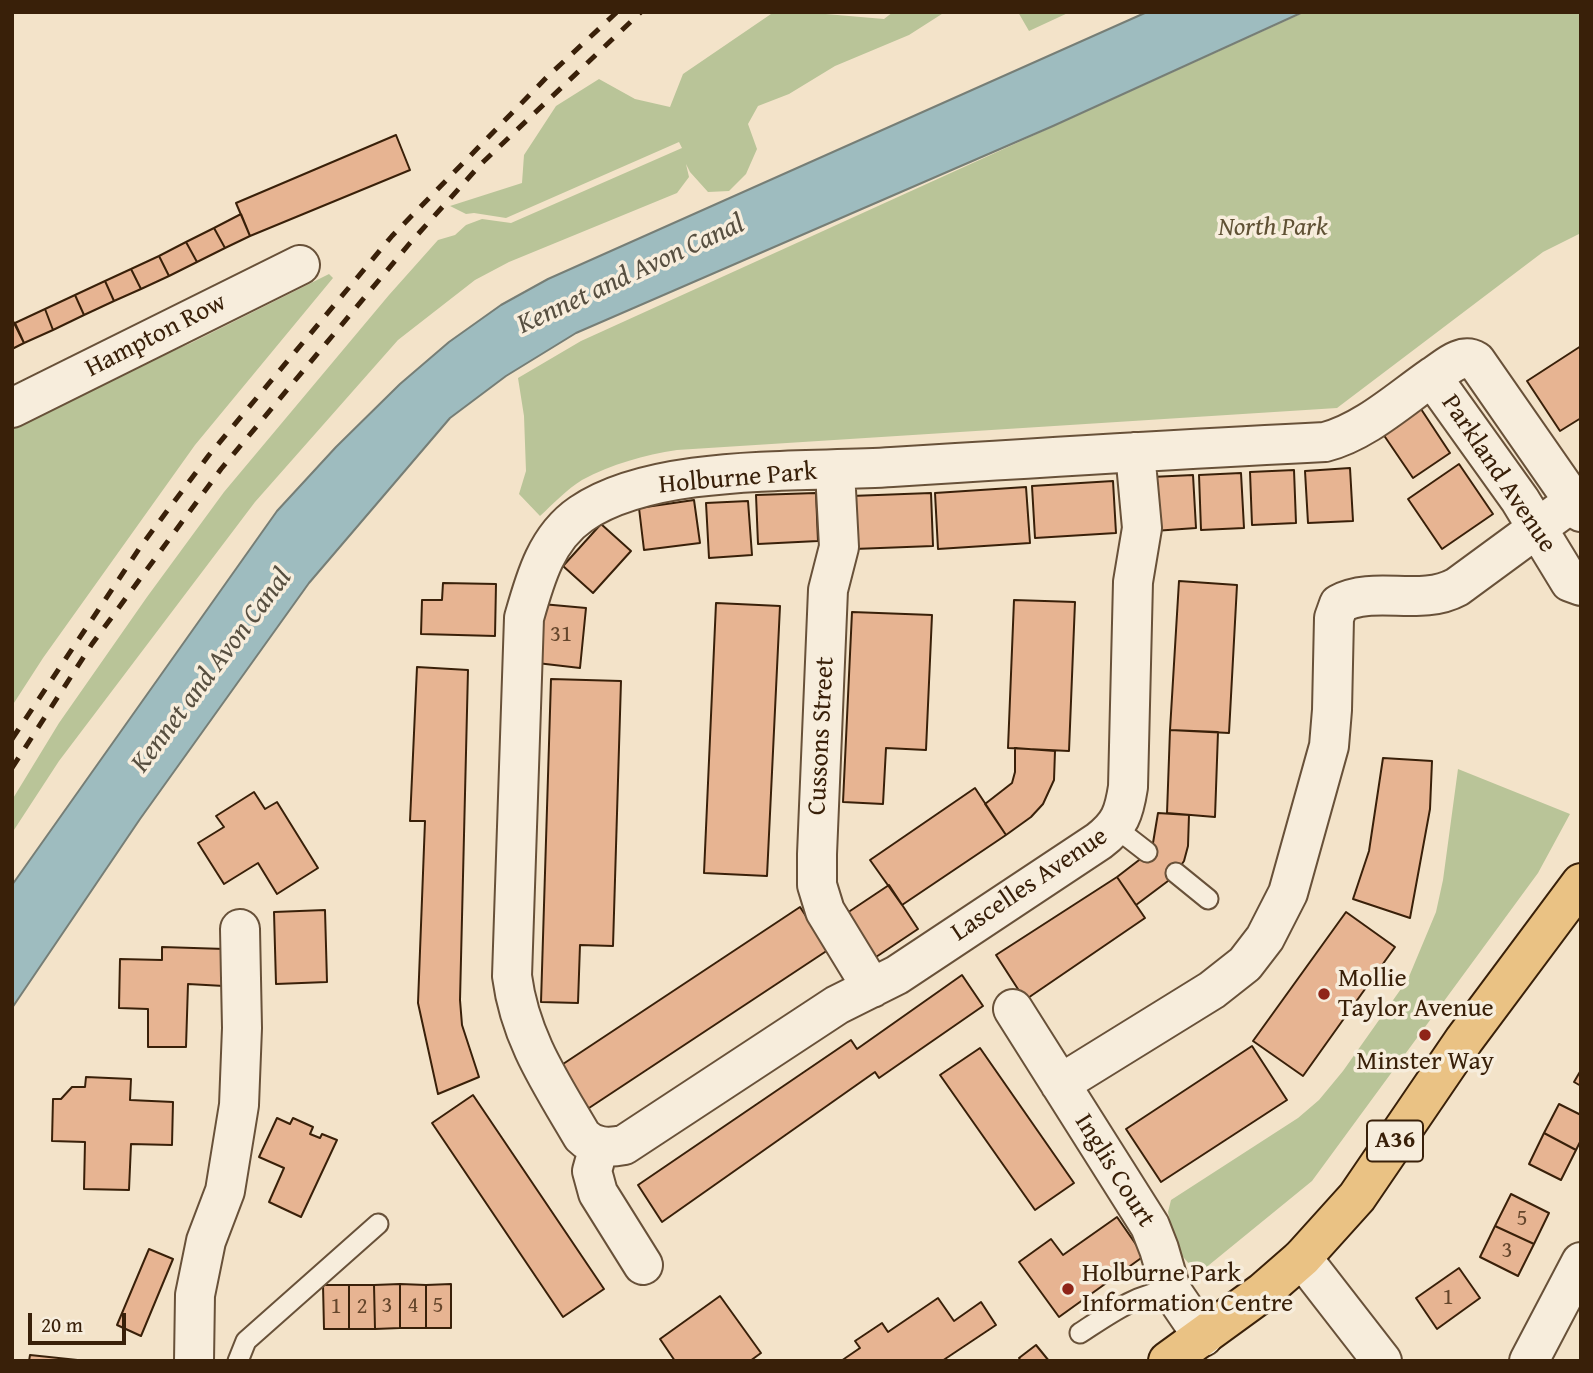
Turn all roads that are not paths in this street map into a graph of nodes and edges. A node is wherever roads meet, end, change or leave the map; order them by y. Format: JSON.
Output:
{"nodes":[{"id":1,"x":300,"y":265,"type":"dead end"},
{"id":2,"x":1433,"y":377,"type":"junction"},
{"id":3,"x":12,"y":408,"type":"edge"},
{"id":4,"x":1135,"y":452,"type":"junction"},
{"id":5,"x":835,"y":471,"type":"junction"},
{"id":6,"x":1578,"y":503,"type":"edge"},
{"id":7,"x":1537,"y":529,"type":"junction"},
{"id":8,"x":1581,"y":586,"type":"edge"},
{"id":9,"x":1116,"y":828,"type":"junction"},
{"id":10,"x":1147,"y":852,"type":"dead end"},
{"id":11,"x":1176,"y":873,"type":"dead end"},
{"id":12,"x":1581,"y":883,"type":"edge"},
{"id":13,"x":1208,"y":899,"type":"dead end"},
{"id":14,"x":240,"y":929,"type":"dead end"},
{"id":15,"x":872,"y":988,"type":"junction"},
{"id":16,"x":1013,"y":1010,"type":"dead end"},
{"id":17,"x":1060,"y":1084,"type":"junction"},
{"id":18,"x":612,"y":1145,"type":"junction"},
{"id":19,"x":378,"y":1224,"type":"dead end"},
{"id":20,"x":1302,"y":1258,"type":"junction"},
{"id":21,"x":1581,"y":1262,"type":"edge"},
{"id":22,"x":643,"y":1265,"type":"dead end"},
{"id":23,"x":1171,"y":1290,"type":"junction"},
{"id":24,"x":1080,"y":1333,"type":"dead end"},
{"id":25,"x":1203,"y":1337,"type":"junction"},
{"id":26,"x":194,"y":1361,"type":"edge"},
{"id":27,"x":239,"y":1361,"type":"edge"},
{"id":28,"x":1168,"y":1361,"type":"edge"},
{"id":29,"x":1382,"y":1361,"type":"edge"},
{"id":30,"x":1529,"y":1361,"type":"edge"}],
"edges":[{"from":1,"to":3,"type":"street","name":"Hampton Row"},
{"from":2,"to":4,"type":"street","name":"Holburne Park"},
{"from":2,"to":6,"type":"street","name":"Parkland Avenue"},
{"from":2,"to":7,"type":"street","name":"Parkland Avenue"},
{"from":4,"to":5,"type":"street","name":"Holburne Park"},
{"from":4,"to":9,"type":"street","name":"Lascelles Avenue"},
{"from":5,"to":15,"type":"street","name":"Cussons Street"},
{"from":5,"to":18,"type":"street","name":"Holburne Park"},
{"from":6,"to":7,"type":"street"},
{"from":7,"to":8,"type":"street","name":"Parkland Avenue"},
{"from":7,"to":17,"type":"street"},
{"from":9,"to":10,"type":"lane"},
{"from":9,"to":15,"type":"street","name":"Lascelles Avenue"},
{"from":11,"to":13,"type":"lane"},
{"from":12,"to":20,"type":"highway","number":"A36"},
{"from":14,"to":26,"type":"street"},
{"from":15,"to":18,"type":"street","name":"Lascelles Avenue"},
{"from":16,"to":17,"type":"street","name":"Inglis Court"},
{"from":17,"to":23,"type":"street","name":"Inglis Court"},
{"from":18,"to":22,"type":"street"},
{"from":19,"to":27,"type":"lane"},
{"from":20,"to":25,"type":"highway","number":"A36"},
{"from":20,"to":29,"type":"street"},
{"from":21,"to":30,"type":"street"},
{"from":23,"to":24,"type":"lane"},
{"from":23,"to":25,"type":"street","name":"Inglis Court"},
{"from":25,"to":28,"type":"highway","number":"A36"}]}
